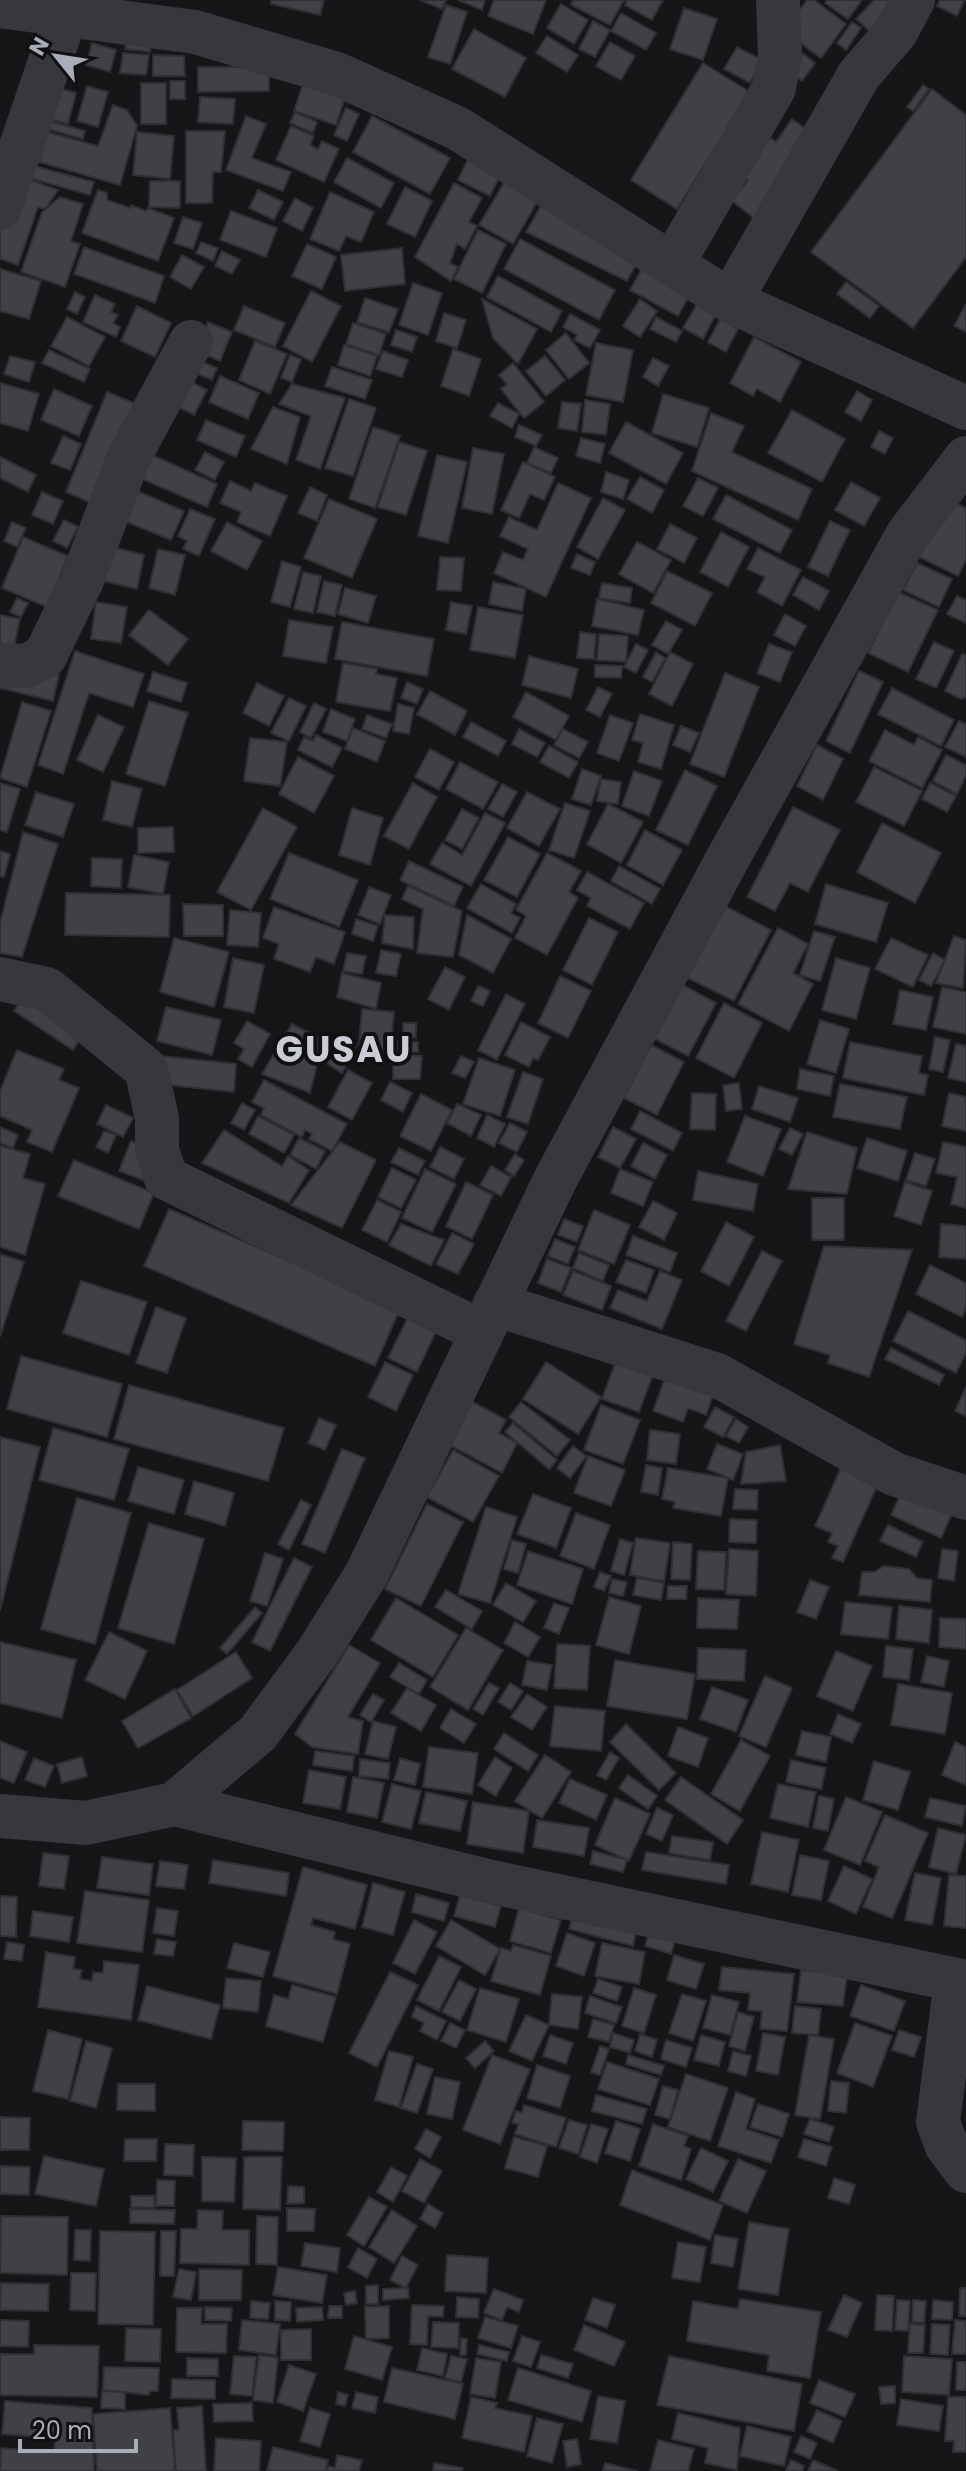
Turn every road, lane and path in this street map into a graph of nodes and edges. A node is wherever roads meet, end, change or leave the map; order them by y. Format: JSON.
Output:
{"nodes":[{"id":1,"x":778,"y":0,"type":"edge"},
{"id":2,"x":913,"y":0,"type":"edge"},
{"id":3,"x":0,"y":6,"type":"edge"},
{"id":4,"x":69,"y":8,"type":"edge"},
{"id":5,"x":0,"y":208,"type":"edge"},
{"id":6,"x":673,"y":263,"type":"junction"},
{"id":7,"x":730,"y":301,"type":"junction"},
{"id":8,"x":191,"y":342,"type":"dead end"},
{"id":9,"x":966,"y":408,"type":"edge"},
{"id":10,"x":966,"y":458,"type":"edge"},
{"id":11,"x":0,"y":665,"type":"edge"},
{"id":12,"x":0,"y":979,"type":"edge"},
{"id":13,"x":489,"y":1318,"type":"junction"},
{"id":14,"x":966,"y":1498,"type":"edge"},
{"id":15,"x":174,"y":1804,"type":"junction"},
{"id":16,"x":0,"y":1816,"type":"edge"},
{"id":17,"x":961,"y":1981,"type":"edge"},
{"id":18,"x":966,"y":2171,"type":"edge"}],
"edges":[{"from":1,"to":6,"type":"street"},
{"from":2,"to":7,"type":"street"},
{"from":3,"to":4,"type":"street"},
{"from":4,"to":5,"type":"street"},
{"from":4,"to":6,"type":"street"},
{"from":6,"to":7,"type":"street"},
{"from":7,"to":9,"type":"street"},
{"from":8,"to":11,"type":"street"},
{"from":10,"to":13,"type":"street"},
{"from":12,"to":13,"type":"street"},
{"from":13,"to":14,"type":"street"},
{"from":13,"to":15,"type":"street"},
{"from":15,"to":16,"type":"street"},
{"from":15,"to":17,"type":"street"},
{"from":17,"to":18,"type":"street"}]}
